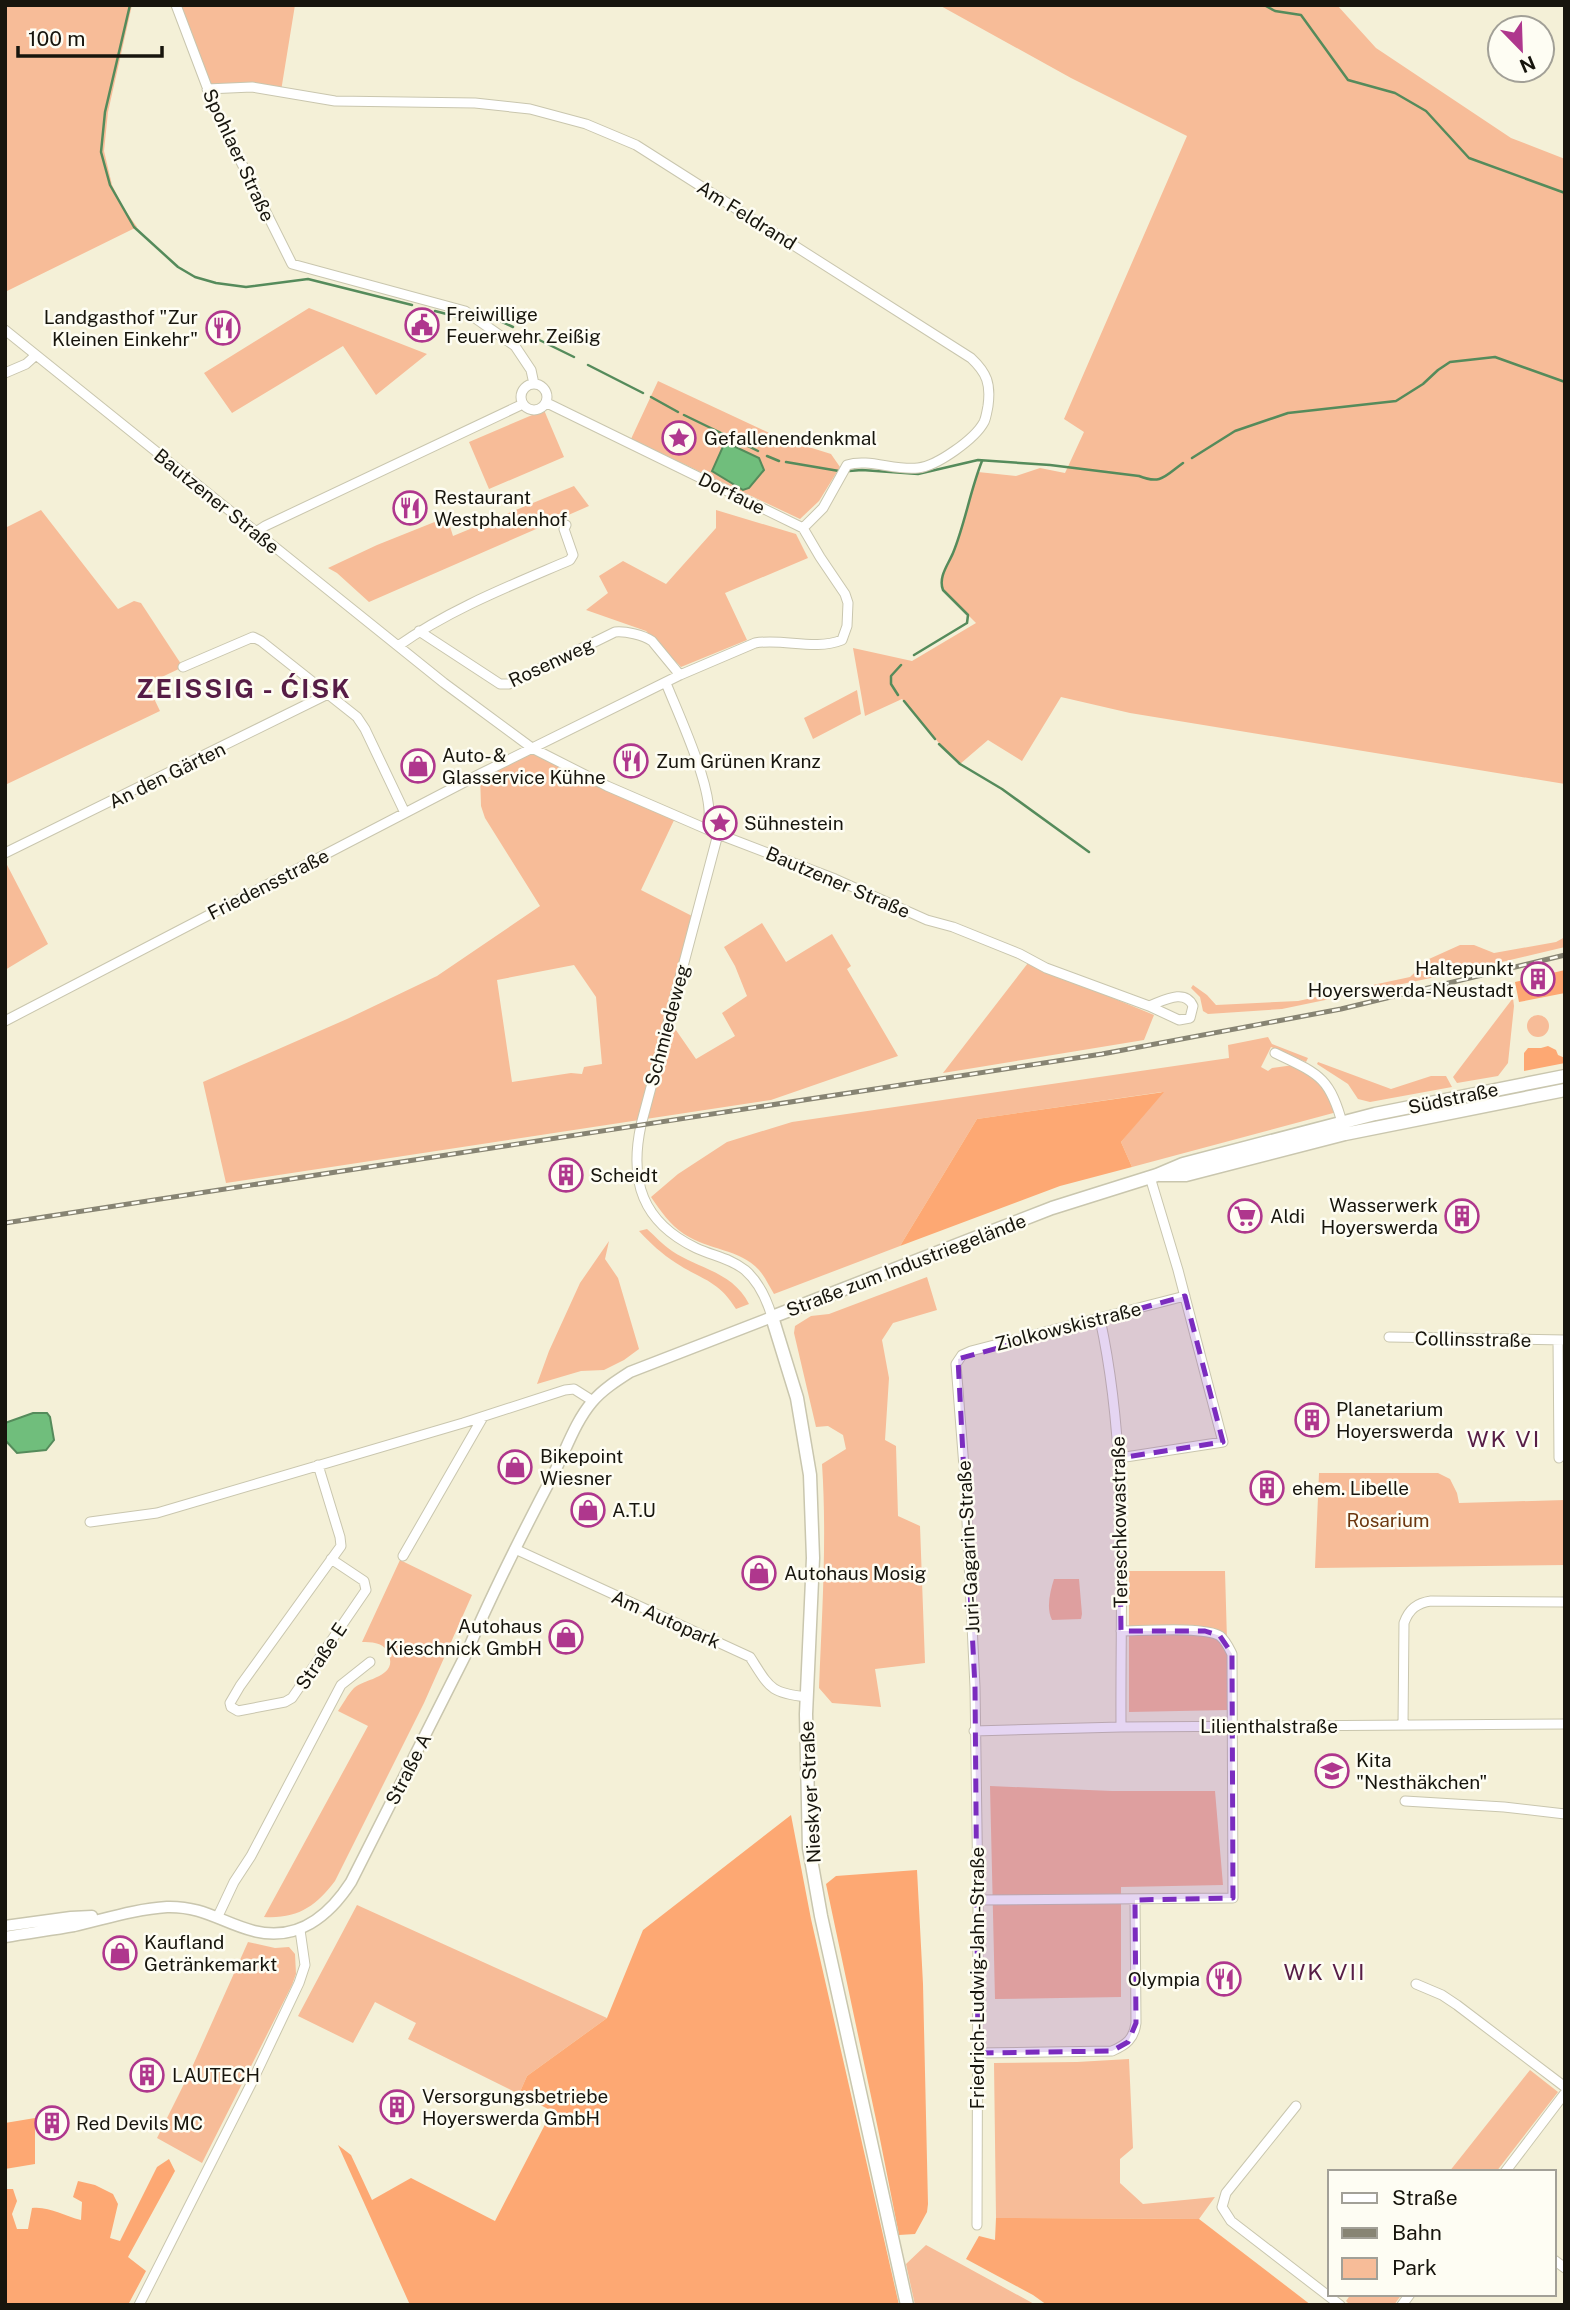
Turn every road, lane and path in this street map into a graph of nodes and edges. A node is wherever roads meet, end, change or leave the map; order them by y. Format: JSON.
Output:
{"nodes":[{"id":1,"x":176,"y":5,"type":"edge"},
{"id":2,"x":207,"y":89,"type":"junction"},
{"id":3,"x":292,"y":264,"type":"joint"},
{"id":4,"x":5,"y":330,"type":"edge"},
{"id":5,"x":36,"y":355,"type":"junction"},
{"id":6,"x":5,"y":373,"type":"edge"},
{"id":7,"x":534,"y":384,"type":"junction"},
{"id":8,"x":547,"y":403,"type":"junction"},
{"id":9,"x":523,"y":404,"type":"junction"},
{"id":10,"x":566,"y":525,"type":"dead end"},
{"id":11,"x":803,"y":528,"type":"junction"},
{"id":12,"x":256,"y":532,"type":"junction"},
{"id":13,"x":419,"y":631,"type":"junction"},
{"id":14,"x":398,"y":646,"type":"junction"},
{"id":15,"x":183,"y":667,"type":"dead end"},
{"id":16,"x":680,"y":675,"type":"junction"},
{"id":17,"x":666,"y":683,"type":"junction"},
{"id":18,"x":328,"y":694,"type":"junction"},
{"id":19,"x":532,"y":748,"type":"junction"},
{"id":20,"x":405,"y":813,"type":"junction"},
{"id":21,"x":707,"y":828,"type":"junction"},
{"id":22,"x":718,"y":834,"type":"junction"},
{"id":23,"x":5,"y":853,"type":"edge"},
{"id":24,"x":1149,"y":1006,"type":"dead end"},
{"id":25,"x":5,"y":1021,"type":"edge"},
{"id":26,"x":1275,"y":1053,"type":"dead end"},
{"id":27,"x":1565,"y":1076,"type":"edge"},
{"id":28,"x":1565,"y":1090,"type":"edge"},
{"id":29,"x":1344,"y":1128,"type":"junction"},
{"id":30,"x":1153,"y":1176,"type":"junction"},
{"id":31,"x":653,"y":1214,"type":"joint"},
{"id":32,"x":1185,"y":1296,"type":"junction"},
{"id":33,"x":772,"y":1317,"type":"junction"},
{"id":34,"x":1100,"y":1319,"type":"junction"},
{"id":35,"x":1389,"y":1337,"type":"dead end"},
{"id":36,"x":1561,"y":1340,"type":"edge"},
{"id":37,"x":956,"y":1364,"type":"joint"},
{"id":38,"x":593,"y":1401,"type":"junction"},
{"id":39,"x":483,"y":1417,"type":"junction"},
{"id":40,"x":1119,"y":1458,"type":"junction"},
{"id":41,"x":1559,"y":1458,"type":"dead end"},
{"id":42,"x":318,"y":1465,"type":"junction"},
{"id":43,"x":90,"y":1522,"type":"dead end"},
{"id":44,"x":515,"y":1549,"type":"junction"},
{"id":45,"x":403,"y":1556,"type":"dead end"},
{"id":46,"x":331,"y":1559,"type":"junction"},
{"id":47,"x":1565,"y":1602,"type":"edge"},
{"id":48,"x":1121,"y":1631,"type":"junction"},
{"id":49,"x":370,"y":1662,"type":"dead end"},
{"id":50,"x":807,"y":1696,"type":"junction"},
{"id":51,"x":1565,"y":1724,"type":"edge"},
{"id":52,"x":1403,"y":1725,"type":"junction"},
{"id":53,"x":1233,"y":1726,"type":"junction"},
{"id":54,"x":1121,"y":1727,"type":"junction"},
{"id":55,"x":974,"y":1731,"type":"junction"},
{"id":56,"x":1405,"y":1801,"type":"dead end"},
{"id":57,"x":1565,"y":1814,"type":"edge"},
{"id":58,"x":978,"y":1900,"type":"junction"},
{"id":59,"x":1135,"y":1900,"type":"junction"},
{"id":60,"x":112,"y":1915,"type":"junction"},
{"id":61,"x":218,"y":1916,"type":"junction"},
{"id":62,"x":5,"y":1926,"type":"edge"},
{"id":63,"x":300,"y":1930,"type":"junction"},
{"id":64,"x":5,"y":1937,"type":"edge"},
{"id":65,"x":1416,"y":1984,"type":"dead end"},
{"id":66,"x":978,"y":2053,"type":"junction"},
{"id":67,"x":1565,"y":2087,"type":"edge"},
{"id":68,"x":1565,"y":2093,"type":"edge"},
{"id":69,"x":1296,"y":2106,"type":"dead end"},
{"id":70,"x":1507,"y":2170,"type":"edge"},
{"id":71,"x":977,"y":2225,"type":"dead end"},
{"id":72,"x":1328,"y":2296,"type":"edge"},
{"id":73,"x":139,"y":2305,"type":"edge"},
{"id":74,"x":907,"y":2305,"type":"edge"}],
"edges":[{"from":1,"to":2,"type":"street","name":"Spohlaer Straße"},
{"from":2,"to":3,"type":"street","name":"Spohlaer Straße"},
{"from":2,"to":11,"type":"street","name":"Am Feldrand"},
{"from":3,"to":7,"type":"street","name":"Dorfaue"},
{"from":4,"to":5,"type":"street","name":"Bautzener Straße"},
{"from":5,"to":6,"type":"street"},
{"from":5,"to":12,"type":"street","name":"Bautzener Straße"},
{"from":7,"to":8,"type":"street","name":"Dorfaue"},
{"from":7,"to":9,"type":"street"},
{"from":8,"to":9,"type":"street","name":"Dorfaue"},
{"from":8,"to":11,"type":"street","name":"Dorfaue"},
{"from":9,"to":12,"type":"street","name":"Dorfaue"},
{"from":10,"to":13,"type":"street"},
{"from":11,"to":16,"type":"street"},
{"from":12,"to":14,"type":"street","name":"Bautzener Straße"},
{"from":13,"to":14,"type":"street"},
{"from":13,"to":16,"type":"street","name":"Rosenweg"},
{"from":14,"to":19,"type":"street","name":"Bautzener Straße"},
{"from":15,"to":18,"type":"street"},
{"from":16,"to":17,"type":"street"},
{"from":17,"to":19,"type":"street"},
{"from":17,"to":21,"type":"street"},
{"from":18,"to":20,"type":"street"},
{"from":18,"to":23,"type":"street","name":"An den Gärten"},
{"from":19,"to":20,"type":"street","name":"Friedensstraße"},
{"from":19,"to":21,"type":"street","name":"Bautzener Straße"},
{"from":20,"to":25,"type":"street","name":"Friedensstraße"},
{"from":21,"to":22,"type":"street","name":"Bautzener Straße"},
{"from":22,"to":24,"type":"street","name":"Bautzener Straße"},
{"from":22,"to":31,"type":"street","name":"Schmiedeweg"},
{"from":26,"to":29,"type":"street"},
{"from":27,"to":29,"type":"main road","name":"Südstraße"},
{"from":28,"to":29,"type":"main road","name":"Südstraße"},
{"from":29,"to":30,"type":"main road","name":"Straße zum Industriegelände"},
{"from":30,"to":32,"type":"street"},
{"from":30,"to":33,"type":"main road","name":"Straße zum Industriegelände"},
{"from":31,"to":33,"type":"street","name":"Straße zum Industriegelände"},
{"from":32,"to":34,"type":"street","name":"Ziolkowskistraße"},
{"from":32,"to":40,"type":"street"},
{"from":33,"to":38,"type":"street","name":"Straße A"},
{"from":33,"to":50,"type":"main road","name":"Nieskyer Straße"},
{"from":34,"to":37,"type":"street","name":"Ziolkowskistraße"},
{"from":34,"to":40,"type":"street","name":"Tereschkowastraße"},
{"from":35,"to":36,"type":"street","name":"Collinsstraße"},
{"from":36,"to":41,"type":"street","name":"Collinsstraße"},
{"from":37,"to":55,"type":"street","name":"Juri-Gagarin-Straße"},
{"from":38,"to":39,"type":"street"},
{"from":38,"to":44,"type":"street","name":"Straße A"},
{"from":39,"to":42,"type":"street"},
{"from":39,"to":45,"type":"street"},
{"from":40,"to":48,"type":"street","name":"Tereschkowastraße"},
{"from":42,"to":43,"type":"street"},
{"from":42,"to":46,"type":"street","name":"Straße E"},
{"from":44,"to":50,"type":"street","name":"Am Autopark"},
{"from":44,"to":63,"type":"street","name":"Straße A"},
{"from":46,"to":46,"type":"street","name":"Straße E"},
{"from":47,"to":52,"type":"street"},
{"from":48,"to":53,"type":"street"},
{"from":48,"to":54,"type":"street","name":"Tereschkowastraße"},
{"from":49,"to":61,"type":"street","name":"Straße E"},
{"from":50,"to":74,"type":"main road","name":"Nieskyer Straße"},
{"from":51,"to":52,"type":"street","name":"Lilienthalstraße"},
{"from":52,"to":53,"type":"street","name":"Lilienthalstraße"},
{"from":53,"to":54,"type":"street","name":"Lilienthalstraße"},
{"from":53,"to":59,"type":"street"},
{"from":54,"to":55,"type":"street","name":"Lilienthalstraße"},
{"from":55,"to":58,"type":"street","name":"Friedrich-Ludwig-Jahn-Straße"},
{"from":56,"to":57,"type":"street"},
{"from":58,"to":59,"type":"street"},
{"from":58,"to":66,"type":"street","name":"Friedrich-Ludwig-Jahn-Straße"},
{"from":59,"to":66,"type":"street"},
{"from":60,"to":61,"type":"street"},
{"from":60,"to":62,"type":"street"},
{"from":60,"to":64,"type":"street"},
{"from":61,"to":63,"type":"street"},
{"from":63,"to":73,"type":"street"},
{"from":65,"to":67,"type":"street"},
{"from":66,"to":71,"type":"street","name":"Friedrich-Ludwig-Jahn-Straße"},
{"from":68,"to":70,"type":"street"},
{"from":69,"to":72,"type":"street"}]}
